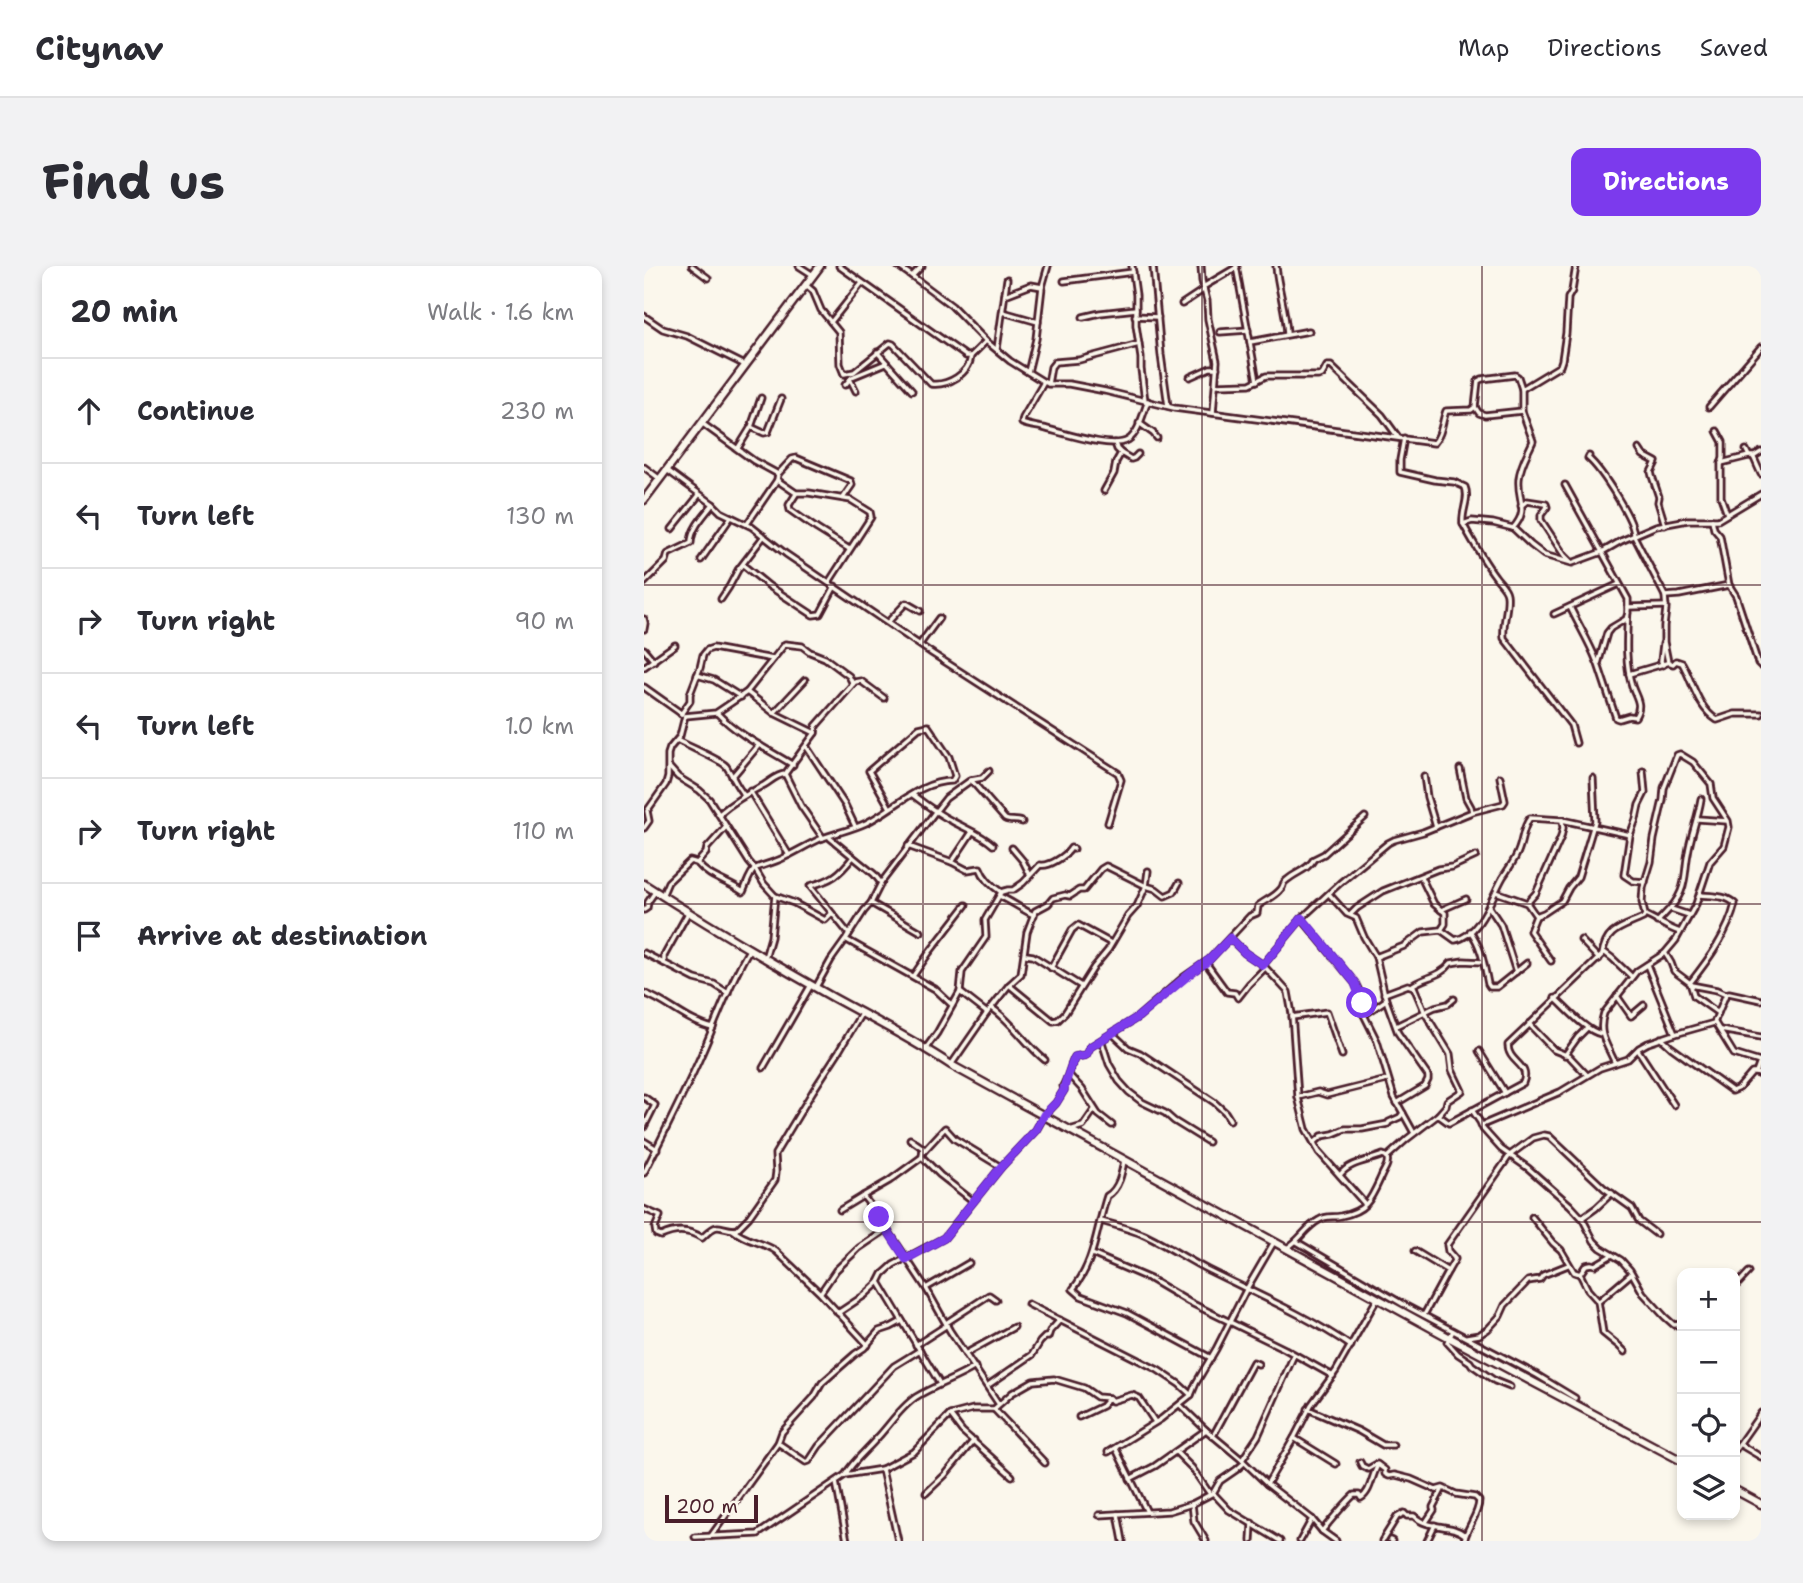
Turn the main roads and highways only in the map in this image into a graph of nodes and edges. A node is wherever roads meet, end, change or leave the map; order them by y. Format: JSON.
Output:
{"nodes":[{"id":1,"x":820,"y":266,"type":"edge"},
{"id":2,"x":644,"y":500,"type":"edge"},
{"id":3,"x":644,"y":884,"type":"edge"},
{"id":4,"x":1677,"y":1458,"type":"edge"},
{"id":5,"x":1740,"y":1493,"type":"edge"},
{"id":6,"x":1761,"y":1504,"type":"edge"}],
"edges":[{"from":1,"to":2,"type":"main road"},
{"from":3,"to":4,"type":"main road"},
{"from":5,"to":6,"type":"main road"}]}
